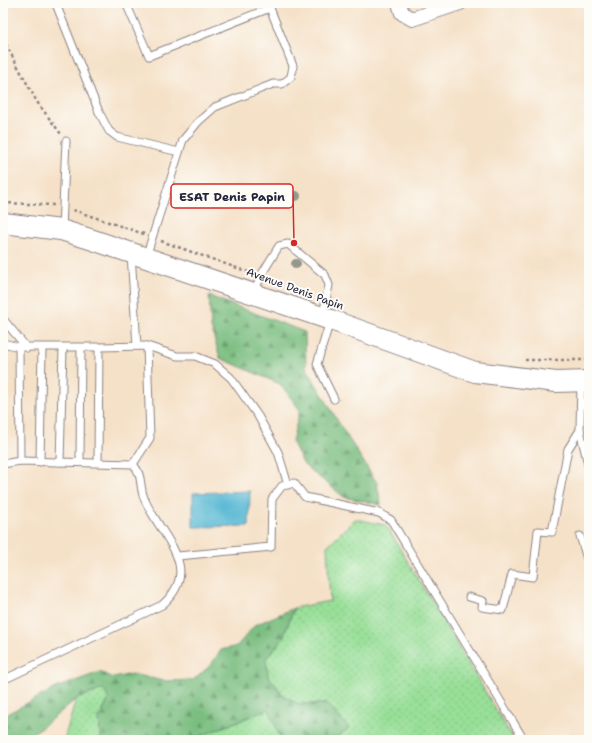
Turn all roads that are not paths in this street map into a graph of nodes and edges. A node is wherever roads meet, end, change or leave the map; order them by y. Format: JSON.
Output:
{"nodes":[{"id":1,"x":58,"y":3,"type":"edge"},
{"id":2,"x":126,"y":3,"type":"edge"},
{"id":3,"x":398,"y":3,"type":"edge"},
{"id":4,"x":460,"y":3,"type":"edge"},
{"id":5,"x":269,"y":6,"type":"edge"},
{"id":6,"x":66,"y":141,"type":"road end"},
{"id":7,"x":179,"y":152,"type":"junction"},
{"id":8,"x":3,"y":223,"type":"edge"},
{"id":9,"x":61,"y":230,"type":"junction"},
{"id":10,"x":139,"y":254,"type":"junction"},
{"id":11,"x":257,"y":285,"type":"junction"},
{"id":12,"x":3,"y":319,"type":"edge"},
{"id":13,"x":326,"y":319,"type":"junction"},
{"id":14,"x":3,"y":343,"type":"edge"},
{"id":15,"x":137,"y":346,"type":"junction"},
{"id":16,"x":147,"y":346,"type":"junction"},
{"id":17,"x":99,"y":347,"type":"junction"},
{"id":18,"x":19,"y":348,"type":"junction"},
{"id":19,"x":27,"y":348,"type":"junction"},
{"id":20,"x":42,"y":348,"type":"junction"},
{"id":21,"x":64,"y":348,"type":"junction"},
{"id":22,"x":82,"y":348,"type":"junction"},
{"id":23,"x":585,"y":381,"type":"edge"},
{"id":24,"x":334,"y":399,"type":"dead end"},
{"id":25,"x":580,"y":430,"type":"junction"},
{"id":26,"x":20,"y":461,"type":"junction"},
{"id":27,"x":40,"y":462,"type":"junction"},
{"id":28,"x":60,"y":462,"type":"junction"},
{"id":29,"x":80,"y":462,"type":"junction"},
{"id":30,"x":98,"y":462,"type":"junction"},
{"id":31,"x":3,"y":464,"type":"edge"},
{"id":32,"x":133,"y":464,"type":"junction"},
{"id":33,"x":589,"y":469,"type":"edge"},
{"id":34,"x":288,"y":485,"type":"junction"},
{"id":35,"x":580,"y":536,"type":"dead end"},
{"id":36,"x":178,"y":556,"type":"junction"},
{"id":37,"x":589,"y":565,"type":"edge"},
{"id":38,"x":469,"y":597,"type":"dead end"},
{"id":39,"x":3,"y":680,"type":"edge"},
{"id":40,"x":524,"y":740,"type":"edge"}],
"edges":[{"from":1,"to":7,"type":"lane"},
{"from":2,"to":5,"type":"lane"},
{"from":3,"to":4,"type":"street"},
{"from":5,"to":7,"type":"lane"},
{"from":6,"to":9,"type":"lane"},
{"from":7,"to":10,"type":"lane"},
{"from":8,"to":9,"type":"main road","name":"Avenue Denis Papin"},
{"from":9,"to":10,"type":"main road","name":"Avenue Denis Papin"},
{"from":10,"to":11,"type":"main road","name":"Avenue Denis Papin"},
{"from":10,"to":15,"type":"lane"},
{"from":11,"to":13,"type":"main road","name":"Avenue Denis Papin"},
{"from":11,"to":13,"type":"lane"},
{"from":12,"to":19,"type":"lane"},
{"from":13,"to":23,"type":"main road","name":"Avenue Denis Papin"},
{"from":13,"to":24,"type":"lane"},
{"from":14,"to":18,"type":"lane"},
{"from":15,"to":16,"type":"lane"},
{"from":15,"to":17,"type":"lane"},
{"from":16,"to":32,"type":"lane"},
{"from":16,"to":34,"type":"lane"},
{"from":17,"to":22,"type":"lane"},
{"from":17,"to":30,"type":"lane"},
{"from":18,"to":19,"type":"lane"},
{"from":18,"to":26,"type":"lane"},
{"from":19,"to":20,"type":"lane"},
{"from":20,"to":21,"type":"lane"},
{"from":20,"to":27,"type":"lane"},
{"from":21,"to":22,"type":"lane"},
{"from":21,"to":28,"type":"lane"},
{"from":22,"to":29,"type":"lane"},
{"from":23,"to":25,"type":"lane"},
{"from":25,"to":33,"type":"lane"},
{"from":25,"to":38,"type":"lane"},
{"from":26,"to":27,"type":"lane"},
{"from":26,"to":31,"type":"lane"},
{"from":27,"to":28,"type":"lane"},
{"from":28,"to":29,"type":"lane"},
{"from":29,"to":30,"type":"lane"},
{"from":30,"to":32,"type":"lane"},
{"from":32,"to":36,"type":"lane"},
{"from":34,"to":36,"type":"lane"},
{"from":34,"to":40,"type":"lane"},
{"from":35,"to":37,"type":"lane"},
{"from":36,"to":39,"type":"lane"}]}
